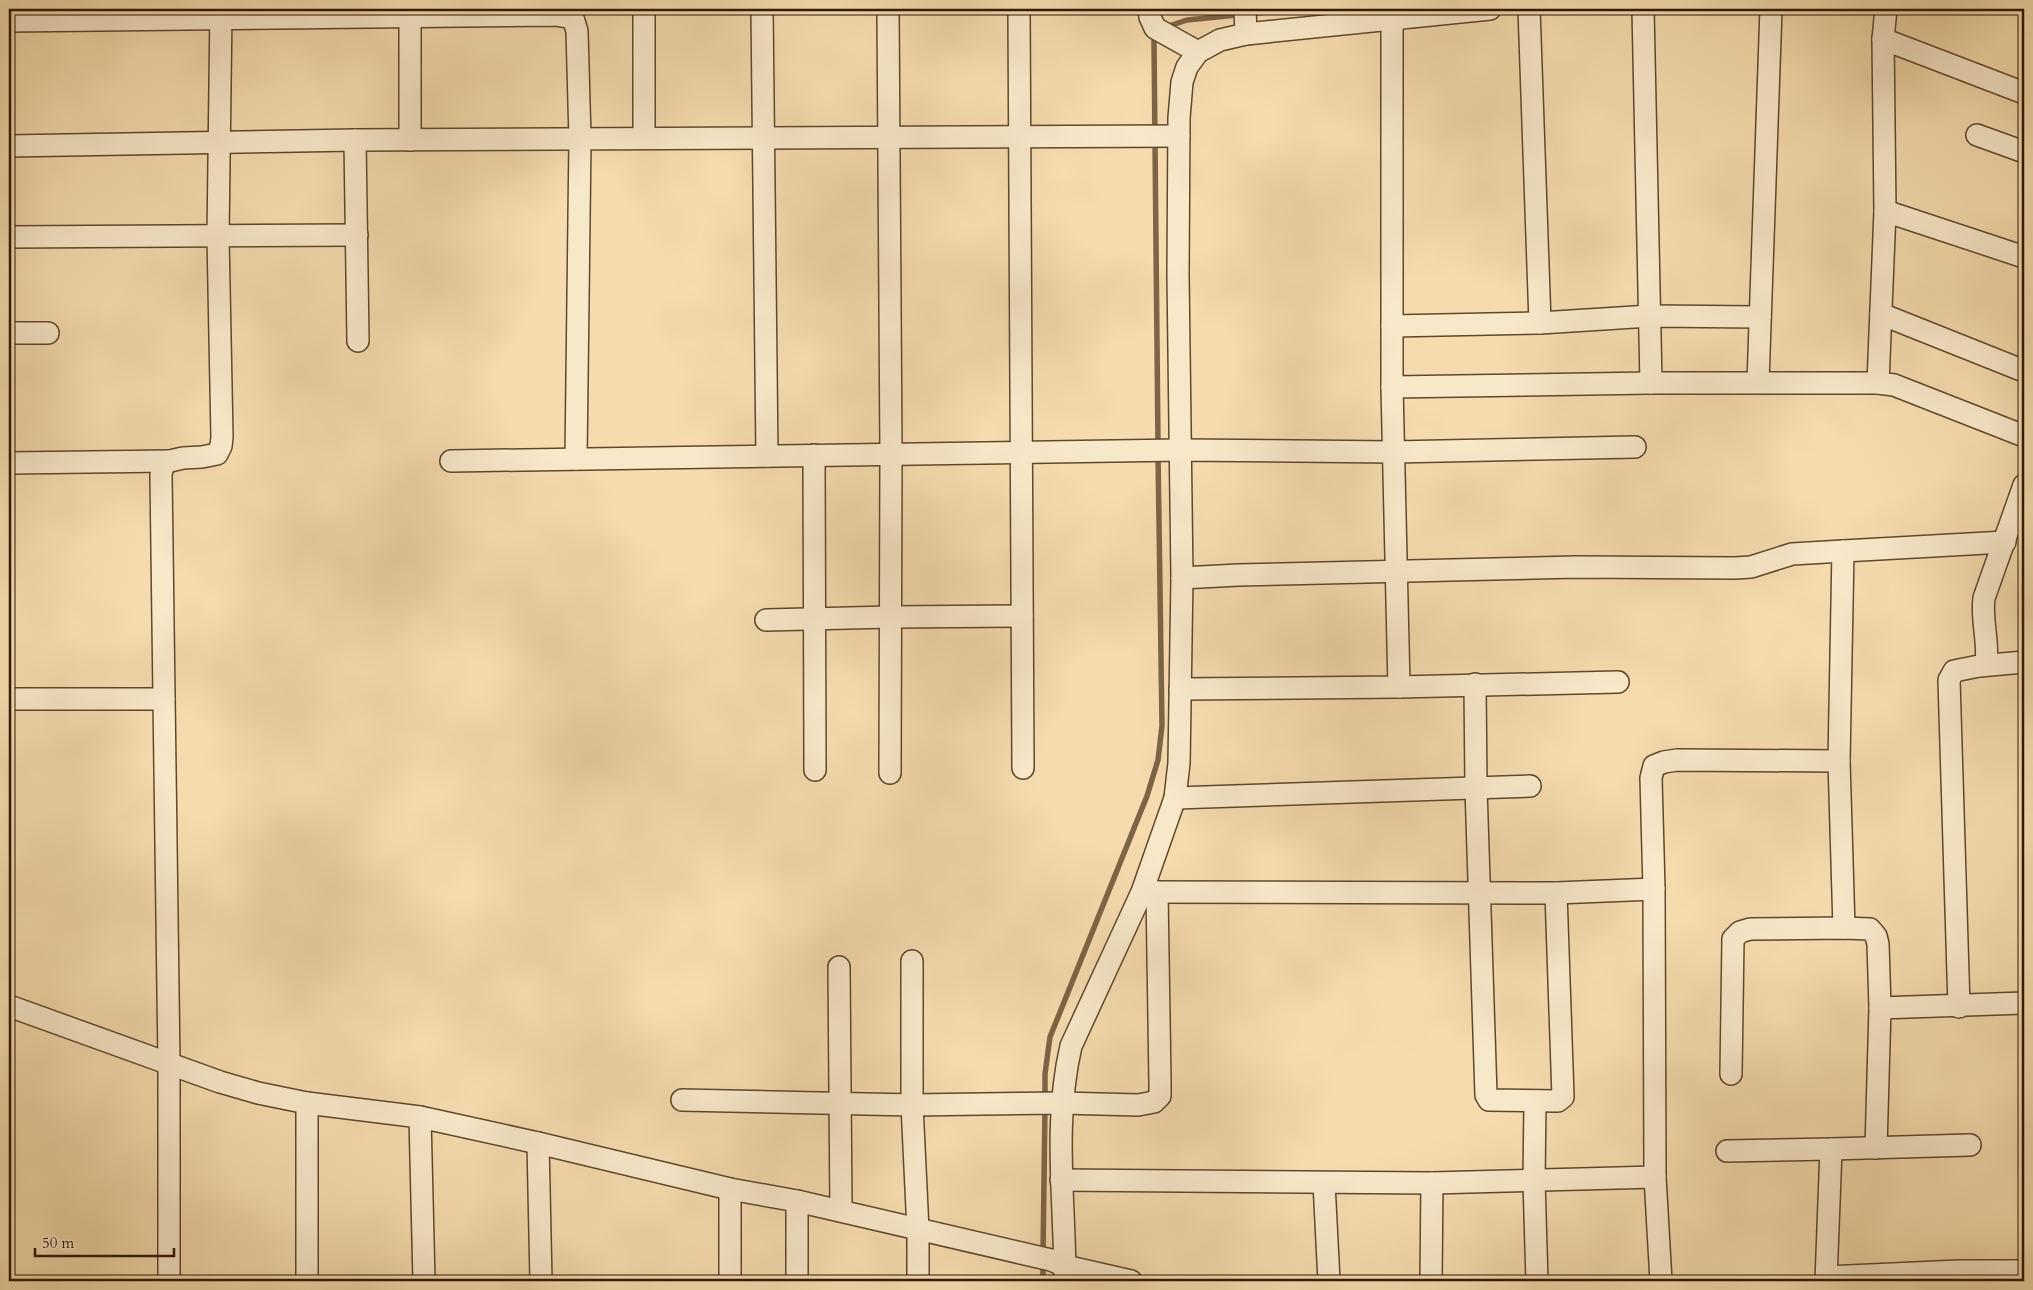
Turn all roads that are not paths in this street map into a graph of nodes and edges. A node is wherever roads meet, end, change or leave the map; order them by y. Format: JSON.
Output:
{"nodes":[{"id":1,"x":644,"y":9,"type":"edge"},
{"id":2,"x":762,"y":9,"type":"edge"},
{"id":3,"x":888,"y":9,"type":"edge"},
{"id":4,"x":1019,"y":9,"type":"edge"},
{"id":5,"x":1149,"y":9,"type":"edge"},
{"id":6,"x":1245,"y":9,"type":"edge"},
{"id":7,"x":1490,"y":9,"type":"edge"},
{"id":8,"x":1528,"y":9,"type":"edge"},
{"id":9,"x":1643,"y":9,"type":"edge"},
{"id":10,"x":1771,"y":9,"type":"edge"},
{"id":11,"x":1886,"y":9,"type":"edge"},
{"id":12,"x":221,"y":13,"type":"edge"},
{"id":13,"x":410,"y":13,"type":"edge"},
{"id":14,"x":1392,"y":18,"type":"junction"},
{"id":15,"x":9,"y":20,"type":"edge"},
{"id":16,"x":1246,"y":34,"type":"junction"},
{"id":17,"x":1883,"y":39,"type":"junction"},
{"id":18,"x":1198,"y":52,"type":"junction"},
{"id":19,"x":2024,"y":93,"type":"edge"},
{"id":20,"x":1977,"y":135,"type":"dead end"},
{"id":21,"x":1019,"y":136,"type":"junction"},
{"id":22,"x":1179,"y":136,"type":"junction"},
{"id":23,"x":888,"y":137,"type":"junction"},
{"id":24,"x":644,"y":138,"type":"junction"},
{"id":25,"x":763,"y":138,"type":"junction"},
{"id":26,"x":580,"y":139,"type":"junction"},
{"id":27,"x":355,"y":140,"type":"junction"},
{"id":28,"x":410,"y":140,"type":"junction"},
{"id":29,"x":218,"y":142,"type":"junction"},
{"id":30,"x":9,"y":146,"type":"edge"},
{"id":31,"x":2024,"y":152,"type":"edge"},
{"id":32,"x":1885,"y":211,"type":"junction"},
{"id":33,"x":357,"y":235,"type":"junction"},
{"id":34,"x":9,"y":237,"type":"edge"},
{"id":35,"x":218,"y":237,"type":"junction"},
{"id":36,"x":2024,"y":257,"type":"edge"},
{"id":37,"x":1881,"y":314,"type":"junction"},
{"id":38,"x":1650,"y":316,"type":"junction"},
{"id":39,"x":1760,"y":317,"type":"junction"},
{"id":40,"x":1540,"y":323,"type":"junction"},
{"id":41,"x":1392,"y":326,"type":"junction"},
{"id":42,"x":48,"y":333,"type":"dead end"},
{"id":43,"x":9,"y":334,"type":"edge"},
{"id":44,"x":358,"y":341,"type":"dead end"},
{"id":45,"x":2024,"y":371,"type":"edge"},
{"id":46,"x":1758,"y":382,"type":"junction"},
{"id":47,"x":1651,"y":383,"type":"junction"},
{"id":48,"x":1878,"y":383,"type":"junction"},
{"id":49,"x":1392,"y":387,"type":"junction"},
{"id":50,"x":2024,"y":436,"type":"edge"},
{"id":51,"x":1635,"y":447,"type":"dead end"},
{"id":52,"x":1180,"y":450,"type":"junction"},
{"id":53,"x":1021,"y":452,"type":"junction"},
{"id":54,"x":1394,"y":452,"type":"junction"},
{"id":55,"x":891,"y":454,"type":"junction"},
{"id":56,"x":814,"y":455,"type":"junction"},
{"id":57,"x":767,"y":456,"type":"junction"},
{"id":58,"x":576,"y":459,"type":"junction"},
{"id":59,"x":170,"y":461,"type":"junction"},
{"id":60,"x":451,"y":461,"type":"dead end"},
{"id":61,"x":9,"y":463,"type":"edge"},
{"id":62,"x":2024,"y":485,"type":"edge"},
{"id":63,"x":2005,"y":542,"type":"junction"},
{"id":64,"x":1843,"y":550,"type":"junction"},
{"id":65,"x":1396,"y":572,"type":"junction"},
{"id":66,"x":1182,"y":578,"type":"junction"},
{"id":67,"x":1022,"y":616,"type":"junction"},
{"id":68,"x":890,"y":617,"type":"junction"},
{"id":69,"x":815,"y":619,"type":"junction"},
{"id":70,"x":766,"y":620,"type":"dead end"},
{"id":71,"x":2024,"y":662,"type":"edge"},
{"id":72,"x":1979,"y":666,"type":"junction"},
{"id":73,"x":1618,"y":682,"type":"dead end"},
{"id":74,"x":1476,"y":684,"type":"junction"},
{"id":75,"x":1399,"y":687,"type":"junction"},
{"id":76,"x":1180,"y":689,"type":"junction"},
{"id":77,"x":9,"y":699,"type":"edge"},
{"id":78,"x":164,"y":699,"type":"junction"},
{"id":79,"x":1838,"y":761,"type":"junction"},
{"id":80,"x":1023,"y":768,"type":"dead end"},
{"id":81,"x":815,"y":770,"type":"dead end"},
{"id":82,"x":890,"y":773,"type":"dead end"},
{"id":83,"x":1530,"y":786,"type":"dead end"},
{"id":84,"x":1476,"y":788,"type":"junction"},
{"id":85,"x":1175,"y":798,"type":"junction"},
{"id":86,"x":1654,"y":889,"type":"junction"},
{"id":87,"x":1150,"y":892,"type":"junction"},
{"id":88,"x":1480,"y":892,"type":"junction"},
{"id":89,"x":1556,"y":893,"type":"junction"},
{"id":90,"x":1844,"y":928,"type":"junction"},
{"id":91,"x":912,"y":961,"type":"dead end"},
{"id":92,"x":839,"y":967,"type":"dead end"},
{"id":93,"x":2024,"y":1004,"type":"edge"},
{"id":94,"x":9,"y":1006,"type":"edge"},
{"id":95,"x":1959,"y":1007,"type":"junction"},
{"id":96,"x":1880,"y":1008,"type":"junction"},
{"id":97,"x":169,"y":1064,"type":"junction"},
{"id":98,"x":1731,"y":1074,"type":"dead end"},
{"id":99,"x":682,"y":1100,"type":"dead end"},
{"id":100,"x":1535,"y":1101,"type":"junction"},
{"id":101,"x":307,"y":1103,"type":"junction"},
{"id":102,"x":841,"y":1103,"type":"junction"},
{"id":103,"x":1062,"y":1103,"type":"junction"},
{"id":104,"x":912,"y":1104,"type":"junction"},
{"id":105,"x":420,"y":1117,"type":"junction"},
{"id":106,"x":538,"y":1143,"type":"junction"},
{"id":107,"x":1970,"y":1145,"type":"dead end"},
{"id":108,"x":1876,"y":1148,"type":"junction"},
{"id":109,"x":1831,"y":1150,"type":"junction"},
{"id":110,"x":1726,"y":1151,"type":"dead end"},
{"id":111,"x":1655,"y":1177,"type":"junction"},
{"id":112,"x":1061,"y":1180,"type":"junction"},
{"id":113,"x":1534,"y":1181,"type":"junction"},
{"id":114,"x":1324,"y":1183,"type":"junction"},
{"id":115,"x":1432,"y":1183,"type":"junction"},
{"id":116,"x":730,"y":1189,"type":"junction"},
{"id":117,"x":797,"y":1201,"type":"junction"},
{"id":118,"x":841,"y":1211,"type":"junction"},
{"id":119,"x":918,"y":1230,"type":"junction"},
{"id":120,"x":1060,"y":1269,"type":"edge"},
{"id":121,"x":2024,"y":1271,"type":"edge"},
{"id":122,"x":1959,"y":1276,"type":"edge"},
{"id":123,"x":1826,"y":1279,"type":"edge"},
{"id":124,"x":169,"y":1281,"type":"edge"},
{"id":125,"x":307,"y":1281,"type":"edge"},
{"id":126,"x":424,"y":1281,"type":"edge"},
{"id":127,"x":541,"y":1281,"type":"edge"},
{"id":128,"x":730,"y":1281,"type":"edge"},
{"id":129,"x":797,"y":1281,"type":"edge"},
{"id":130,"x":918,"y":1281,"type":"edge"},
{"id":131,"x":1132,"y":1281,"type":"edge"},
{"id":132,"x":1329,"y":1281,"type":"edge"},
{"id":133,"x":1431,"y":1281,"type":"edge"},
{"id":134,"x":1537,"y":1281,"type":"edge"},
{"id":135,"x":1661,"y":1281,"type":"edge"}],
"edges":[{"from":1,"to":24,"type":"street"},
{"from":2,"to":25,"type":"street"},
{"from":3,"to":23,"type":"street"},
{"from":4,"to":21,"type":"street"},
{"from":5,"to":18,"type":"street"},
{"from":6,"to":16,"type":"street"},
{"from":7,"to":14,"type":"street"},
{"from":8,"to":40,"type":"street"},
{"from":9,"to":38,"type":"street"},
{"from":10,"to":39,"type":"street"},
{"from":11,"to":17,"type":"street"},
{"from":12,"to":13,"type":"street"},
{"from":12,"to":15,"type":"street"},
{"from":12,"to":29,"type":"street"},
{"from":13,"to":26,"type":"street"},
{"from":13,"to":28,"type":"street"},
{"from":14,"to":16,"type":"street"},
{"from":14,"to":41,"type":"street"},
{"from":16,"to":18,"type":"street"},
{"from":17,"to":19,"type":"street"},
{"from":17,"to":32,"type":"street"},
{"from":18,"to":22,"type":"street"},
{"from":20,"to":31,"type":"street"},
{"from":21,"to":22,"type":"street"},
{"from":21,"to":23,"type":"street"},
{"from":21,"to":53,"type":"street"},
{"from":22,"to":52,"type":"street"},
{"from":23,"to":25,"type":"street"},
{"from":23,"to":55,"type":"street"},
{"from":24,"to":25,"type":"street"},
{"from":24,"to":26,"type":"street"},
{"from":25,"to":57,"type":"street"},
{"from":26,"to":28,"type":"street"},
{"from":26,"to":58,"type":"street"},
{"from":27,"to":28,"type":"street"},
{"from":27,"to":29,"type":"street"},
{"from":27,"to":33,"type":"street"},
{"from":29,"to":30,"type":"street"},
{"from":29,"to":35,"type":"street"},
{"from":32,"to":36,"type":"street"},
{"from":32,"to":37,"type":"street"},
{"from":33,"to":35,"type":"street"},
{"from":33,"to":44,"type":"street"},
{"from":34,"to":35,"type":"street"},
{"from":35,"to":59,"type":"street"},
{"from":37,"to":45,"type":"street"},
{"from":37,"to":48,"type":"street"},
{"from":38,"to":39,"type":"street"},
{"from":38,"to":40,"type":"street"},
{"from":38,"to":47,"type":"street"},
{"from":39,"to":46,"type":"street"},
{"from":40,"to":41,"type":"street"},
{"from":41,"to":49,"type":"street"},
{"from":42,"to":43,"type":"street"},
{"from":46,"to":47,"type":"street"},
{"from":46,"to":48,"type":"street"},
{"from":47,"to":49,"type":"street"},
{"from":48,"to":50,"type":"street"},
{"from":49,"to":54,"type":"street"},
{"from":51,"to":54,"type":"street"},
{"from":52,"to":53,"type":"street"},
{"from":52,"to":54,"type":"street"},
{"from":52,"to":66,"type":"street"},
{"from":53,"to":55,"type":"street"},
{"from":53,"to":67,"type":"street"},
{"from":54,"to":65,"type":"street"},
{"from":55,"to":56,"type":"street"},
{"from":55,"to":68,"type":"street"},
{"from":56,"to":57,"type":"street"},
{"from":56,"to":69,"type":"street"},
{"from":57,"to":58,"type":"street"},
{"from":58,"to":60,"type":"street"},
{"from":59,"to":61,"type":"street"},
{"from":59,"to":78,"type":"street"},
{"from":62,"to":63,"type":"street"},
{"from":63,"to":64,"type":"street"},
{"from":63,"to":72,"type":"street"},
{"from":64,"to":65,"type":"street"},
{"from":64,"to":79,"type":"street"},
{"from":65,"to":66,"type":"street"},
{"from":65,"to":75,"type":"street"},
{"from":66,"to":76,"type":"street"},
{"from":67,"to":68,"type":"street"},
{"from":67,"to":80,"type":"street"},
{"from":68,"to":69,"type":"street"},
{"from":68,"to":82,"type":"street"},
{"from":69,"to":70,"type":"street"},
{"from":69,"to":81,"type":"street"},
{"from":71,"to":72,"type":"street"},
{"from":72,"to":95,"type":"street"},
{"from":73,"to":74,"type":"street"},
{"from":74,"to":75,"type":"street"},
{"from":74,"to":84,"type":"street"},
{"from":75,"to":76,"type":"street"},
{"from":76,"to":85,"type":"street"},
{"from":77,"to":78,"type":"street"},
{"from":78,"to":97,"type":"street"},
{"from":79,"to":86,"type":"street"},
{"from":79,"to":90,"type":"street"},
{"from":83,"to":84,"type":"street"},
{"from":84,"to":85,"type":"street"},
{"from":84,"to":88,"type":"street"},
{"from":85,"to":87,"type":"street"},
{"from":86,"to":89,"type":"street"},
{"from":86,"to":111,"type":"street"},
{"from":87,"to":88,"type":"street"},
{"from":87,"to":103,"type":"street"},
{"from":87,"to":103,"type":"street"},
{"from":88,"to":89,"type":"street"},
{"from":88,"to":100,"type":"street"},
{"from":89,"to":100,"type":"street"},
{"from":90,"to":96,"type":"street"},
{"from":90,"to":98,"type":"street"},
{"from":91,"to":104,"type":"street"},
{"from":92,"to":102,"type":"street"},
{"from":93,"to":95,"type":"street"},
{"from":94,"to":97,"type":"street"},
{"from":95,"to":96,"type":"street"},
{"from":96,"to":108,"type":"street"},
{"from":97,"to":101,"type":"street"},
{"from":97,"to":124,"type":"street"},
{"from":99,"to":102,"type":"street"},
{"from":100,"to":113,"type":"street"},
{"from":101,"to":105,"type":"street"},
{"from":101,"to":125,"type":"street"},
{"from":102,"to":104,"type":"street"},
{"from":102,"to":118,"type":"street"},
{"from":103,"to":104,"type":"street"},
{"from":103,"to":112,"type":"street"},
{"from":104,"to":119,"type":"street"},
{"from":105,"to":106,"type":"street"},
{"from":105,"to":126,"type":"street"},
{"from":106,"to":116,"type":"street"},
{"from":106,"to":127,"type":"street"},
{"from":107,"to":108,"type":"street"},
{"from":108,"to":109,"type":"street"},
{"from":109,"to":110,"type":"street"},
{"from":109,"to":123,"type":"street"},
{"from":111,"to":113,"type":"street"},
{"from":111,"to":135,"type":"street"},
{"from":112,"to":114,"type":"street"},
{"from":112,"to":120,"type":"street"},
{"from":113,"to":115,"type":"street"},
{"from":113,"to":134,"type":"street"},
{"from":114,"to":115,"type":"street"},
{"from":114,"to":132,"type":"street"},
{"from":115,"to":133,"type":"street"},
{"from":116,"to":117,"type":"street"},
{"from":116,"to":128,"type":"street"},
{"from":117,"to":118,"type":"street"},
{"from":117,"to":129,"type":"street"},
{"from":118,"to":119,"type":"street"},
{"from":119,"to":120,"type":"street"},
{"from":119,"to":130,"type":"street"},
{"from":120,"to":131,"type":"street"},
{"from":121,"to":122,"type":"street"},
{"from":122,"to":123,"type":"street"}]}
